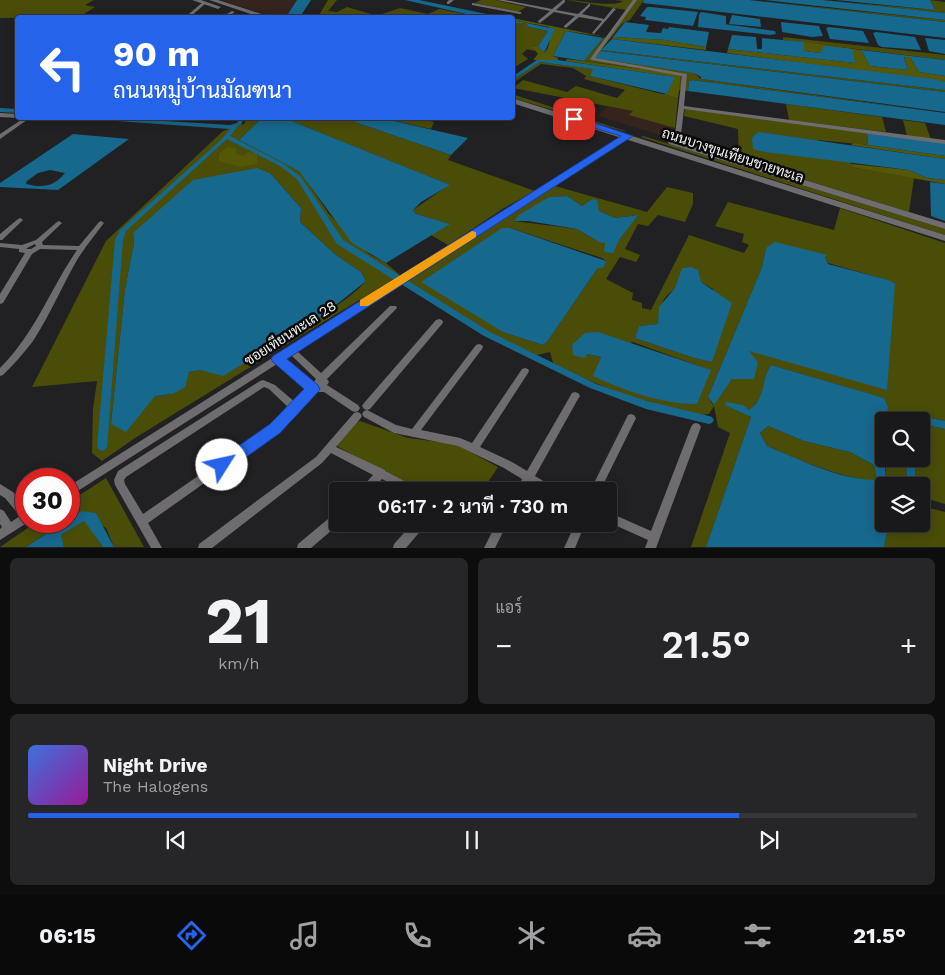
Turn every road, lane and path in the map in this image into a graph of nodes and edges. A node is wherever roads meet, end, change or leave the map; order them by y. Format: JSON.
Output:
{"nodes":[{"id":1,"x":195,"y":0,"type":"edge"},
{"id":2,"x":212,"y":0,"type":"edge"},
{"id":3,"x":479,"y":0,"type":"edge"},
{"id":4,"x":499,"y":0,"type":"edge"},
{"id":5,"x":536,"y":0,"type":"edge"},
{"id":6,"x":635,"y":0,"type":"edge"},
{"id":7,"x":564,"y":1,"type":"dead end"},
{"id":8,"x":205,"y":2,"type":"edge"},
{"id":9,"x":225,"y":4,"type":"junction"},
{"id":10,"x":473,"y":4,"type":"junction"},
{"id":11,"x":589,"y":5,"type":"dead end"},
{"id":12,"x":528,"y":6,"type":"junction"},
{"id":13,"x":468,"y":7,"type":"dead end"},
{"id":14,"x":614,"y":9,"type":"dead end"},
{"id":15,"x":553,"y":11,"type":"junction"},
{"id":16,"x":233,"y":12,"type":"junction"},
{"id":17,"x":520,"y":13,"type":"junction"},
{"id":18,"x":190,"y":15,"type":"edge"},
{"id":19,"x":228,"y":15,"type":"edge"},
{"id":20,"x":242,"y":15,"type":"edge"},
{"id":21,"x":261,"y":15,"type":"edge"},
{"id":22,"x":578,"y":16,"type":"junction"},
{"id":23,"x":515,"y":17,"type":"dead end"},
{"id":24,"x":604,"y":20,"type":"junction"},
{"id":25,"x":540,"y":22,"type":"dead end"},
{"id":26,"x":566,"y":27,"type":"dead end"},
{"id":27,"x":594,"y":33,"type":"dead end"},
{"id":28,"x":515,"y":93,"type":"edge"},
{"id":29,"x":522,"y":95,"type":"junction"},
{"id":30,"x":515,"y":101,"type":"edge"},
{"id":31,"x":681,"y":107,"type":"junction"},
{"id":32,"x":0,"y":115,"type":"edge"},
{"id":33,"x":15,"y":116,"type":"edge"},
{"id":34,"x":24,"y":120,"type":"edge"},
{"id":35,"x":625,"y":135,"type":"junction"},
{"id":36,"x":0,"y":137,"type":"edge"},
{"id":37,"x":644,"y":140,"type":"junction"},
{"id":38,"x":945,"y":142,"type":"edge"},
{"id":39,"x":677,"y":144,"type":"junction"},
{"id":40,"x":754,"y":167,"type":"junction"},
{"id":41,"x":20,"y":220,"type":"dead end"},
{"id":42,"x":59,"y":223,"type":"dead end"},
{"id":43,"x":101,"y":223,"type":"dead end"},
{"id":44,"x":945,"y":226,"type":"edge"},
{"id":45,"x":0,"y":238,"type":"edge"},
{"id":46,"x":945,"y":238,"type":"edge"},
{"id":47,"x":0,"y":245,"type":"edge"},
{"id":48,"x":39,"y":245,"type":"junction"},
{"id":49,"x":80,"y":248,"type":"junction"},
{"id":50,"x":26,"y":250,"type":"junction"},
{"id":51,"x":0,"y":301,"type":"edge"},
{"id":52,"x":393,"y":308,"type":"dead end"},
{"id":53,"x":438,"y":322,"type":"dead end"},
{"id":54,"x":479,"y":347,"type":"dead end"},
{"id":55,"x":292,"y":350,"type":"junction"},
{"id":56,"x":278,"y":359,"type":"junction"},
{"id":57,"x":525,"y":371,"type":"dead end"},
{"id":58,"x":0,"y":373,"type":"edge"},
{"id":59,"x":322,"y":377,"type":"junction"},
{"id":60,"x":326,"y":388,"type":"junction"},
{"id":61,"x":313,"y":389,"type":"junction"},
{"id":62,"x":575,"y":396,"type":"dead end"},
{"id":63,"x":296,"y":409,"type":"junction"},
{"id":64,"x":361,"y":411,"type":"junction"},
{"id":65,"x":631,"y":418,"type":"dead end"},
{"id":66,"x":696,"y":427,"type":"dead end"},
{"id":67,"x":414,"y":433,"type":"junction"},
{"id":68,"x":330,"y":448,"type":"junction"},
{"id":69,"x":474,"y":448,"type":"junction"},
{"id":70,"x":381,"y":473,"type":"junction"},
{"id":71,"x":528,"y":478,"type":"junction"},
{"id":72,"x":373,"y":482,"type":"edge"},
{"id":73,"x":398,"y":482,"type":"edge"},
{"id":74,"x":526,"y":482,"type":"edge"},
{"id":75,"x":535,"y":482,"type":"edge"},
{"id":76,"x":599,"y":482,"type":"edge"},
{"id":77,"x":80,"y":484,"type":"edge"},
{"id":78,"x":0,"y":490,"type":"edge"},
{"id":79,"x":15,"y":502,"type":"edge"},
{"id":80,"x":0,"y":514,"type":"edge"},
{"id":81,"x":142,"y":522,"type":"junction"},
{"id":82,"x":617,"y":522,"type":"edge"},
{"id":83,"x":329,"y":526,"type":"edge"},
{"id":84,"x":5,"y":532,"type":"edge"},
{"id":85,"x":412,"y":532,"type":"edge"},
{"id":86,"x":498,"y":532,"type":"edge"},
{"id":87,"x":576,"y":532,"type":"edge"},
{"id":88,"x":652,"y":542,"type":"edge"},
{"id":89,"x":157,"y":548,"type":"edge"},
{"id":90,"x":203,"y":548,"type":"edge"},
{"id":91,"x":302,"y":548,"type":"edge"},
{"id":92,"x":398,"y":548,"type":"edge"},
{"id":93,"x":489,"y":548,"type":"edge"},
{"id":94,"x":569,"y":548,"type":"edge"}],
"edges":[{"from":1,"to":8,"type":"main road"},
{"from":2,"to":9,"type":"main road"},
{"from":3,"to":10,"type":"street"},
{"from":4,"to":12,"type":"street"},
{"from":5,"to":12,"type":"street"},
{"from":6,"to":31,"type":"street"},
{"from":7,"to":15,"type":"street"},
{"from":8,"to":9,"type":"main road"},
{"from":8,"to":16,"type":"main road"},
{"from":8,"to":18,"type":"street"},
{"from":9,"to":21,"type":"main road"},
{"from":10,"to":13,"type":"street"},
{"from":10,"to":17,"type":"street"},
{"from":11,"to":22,"type":"street"},
{"from":12,"to":15,"type":"street"},
{"from":12,"to":17,"type":"street"},
{"from":14,"to":24,"type":"street"},
{"from":15,"to":22,"type":"street"},
{"from":15,"to":25,"type":"street"},
{"from":16,"to":19,"type":"street"},
{"from":16,"to":20,"type":"main road"},
{"from":17,"to":23,"type":"street"},
{"from":22,"to":24,"type":"street"},
{"from":22,"to":26,"type":"street"},
{"from":24,"to":27,"type":"street"},
{"from":28,"to":29,"type":"main road","name":"ถนนบางขุนเทียนชายทะเล"},
{"from":29,"to":35,"type":"main road"},
{"from":29,"to":39,"type":"main road","name":"ถนนบางขุนเทียนชายทะเล"},
{"from":30,"to":35,"type":"main road","name":"ถนนบางขุนเทียนชายทะเล"},
{"from":31,"to":38,"type":"street"},
{"from":31,"to":39,"type":"street"},
{"from":32,"to":33,"type":"street"},
{"from":34,"to":36,"type":"street"},
{"from":35,"to":37,"type":"main road","name":"ถนนบางขุนเทียนชายทะเล"},
{"from":35,"to":55,"type":"street","name":"ซอยเทียนทะเล 28"},
{"from":37,"to":40,"type":"main road"},
{"from":37,"to":46,"type":"main road","name":"ถนนบางขุนเทียนชายทะเล"},
{"from":39,"to":40,"type":"main road","name":"ถนนบางขุนเทียนชายทะเล"},
{"from":40,"to":44,"type":"main road","name":"ถนนบางขุนเทียนชายทะเล"},
{"from":41,"to":45,"type":"street"},
{"from":42,"to":48,"type":"street"},
{"from":43,"to":49,"type":"street"},
{"from":47,"to":50,"type":"street"},
{"from":48,"to":49,"type":"street"},
{"from":48,"to":50,"type":"street"},
{"from":49,"to":58,"type":"street"},
{"from":50,"to":51,"type":"street"},
{"from":52,"to":59,"type":"street"},
{"from":53,"to":64,"type":"street"},
{"from":54,"to":67,"type":"street"},
{"from":55,"to":56,"type":"street","name":"ซอยเทียนทะเล 28"},
{"from":55,"to":59,"type":"street"},
{"from":56,"to":61,"type":"street"},
{"from":56,"to":77,"type":"street","name":"ซอยเทียนทะเล 28"},
{"from":57,"to":69,"type":"street"},
{"from":59,"to":60,"type":"street"},
{"from":59,"to":61,"type":"street"},
{"from":60,"to":61,"type":"street"},
{"from":60,"to":64,"type":"street"},
{"from":61,"to":63,"type":"street"},
{"from":62,"to":71,"type":"street"},
{"from":63,"to":81,"type":"street"},
{"from":63,"to":81,"type":"street"},
{"from":64,"to":67,"type":"street"},
{"from":64,"to":68,"type":"street"},
{"from":65,"to":76,"type":"street"},
{"from":66,"to":88,"type":"street"},
{"from":67,"to":69,"type":"street"},
{"from":68,"to":70,"type":"street"},
{"from":68,"to":90,"type":"street"},
{"from":69,"to":71,"type":"street"},
{"from":70,"to":72,"type":"street"},
{"from":70,"to":73,"type":"street"},
{"from":71,"to":74,"type":"street"},
{"from":71,"to":75,"type":"street"},
{"from":78,"to":79,"type":"street"},
{"from":80,"to":84,"type":"street"},
{"from":81,"to":89,"type":"street"},
{"from":82,"to":88,"type":"street"},
{"from":83,"to":91,"type":"street"},
{"from":85,"to":92,"type":"street"},
{"from":86,"to":93,"type":"street"},
{"from":87,"to":94,"type":"street"}]}
